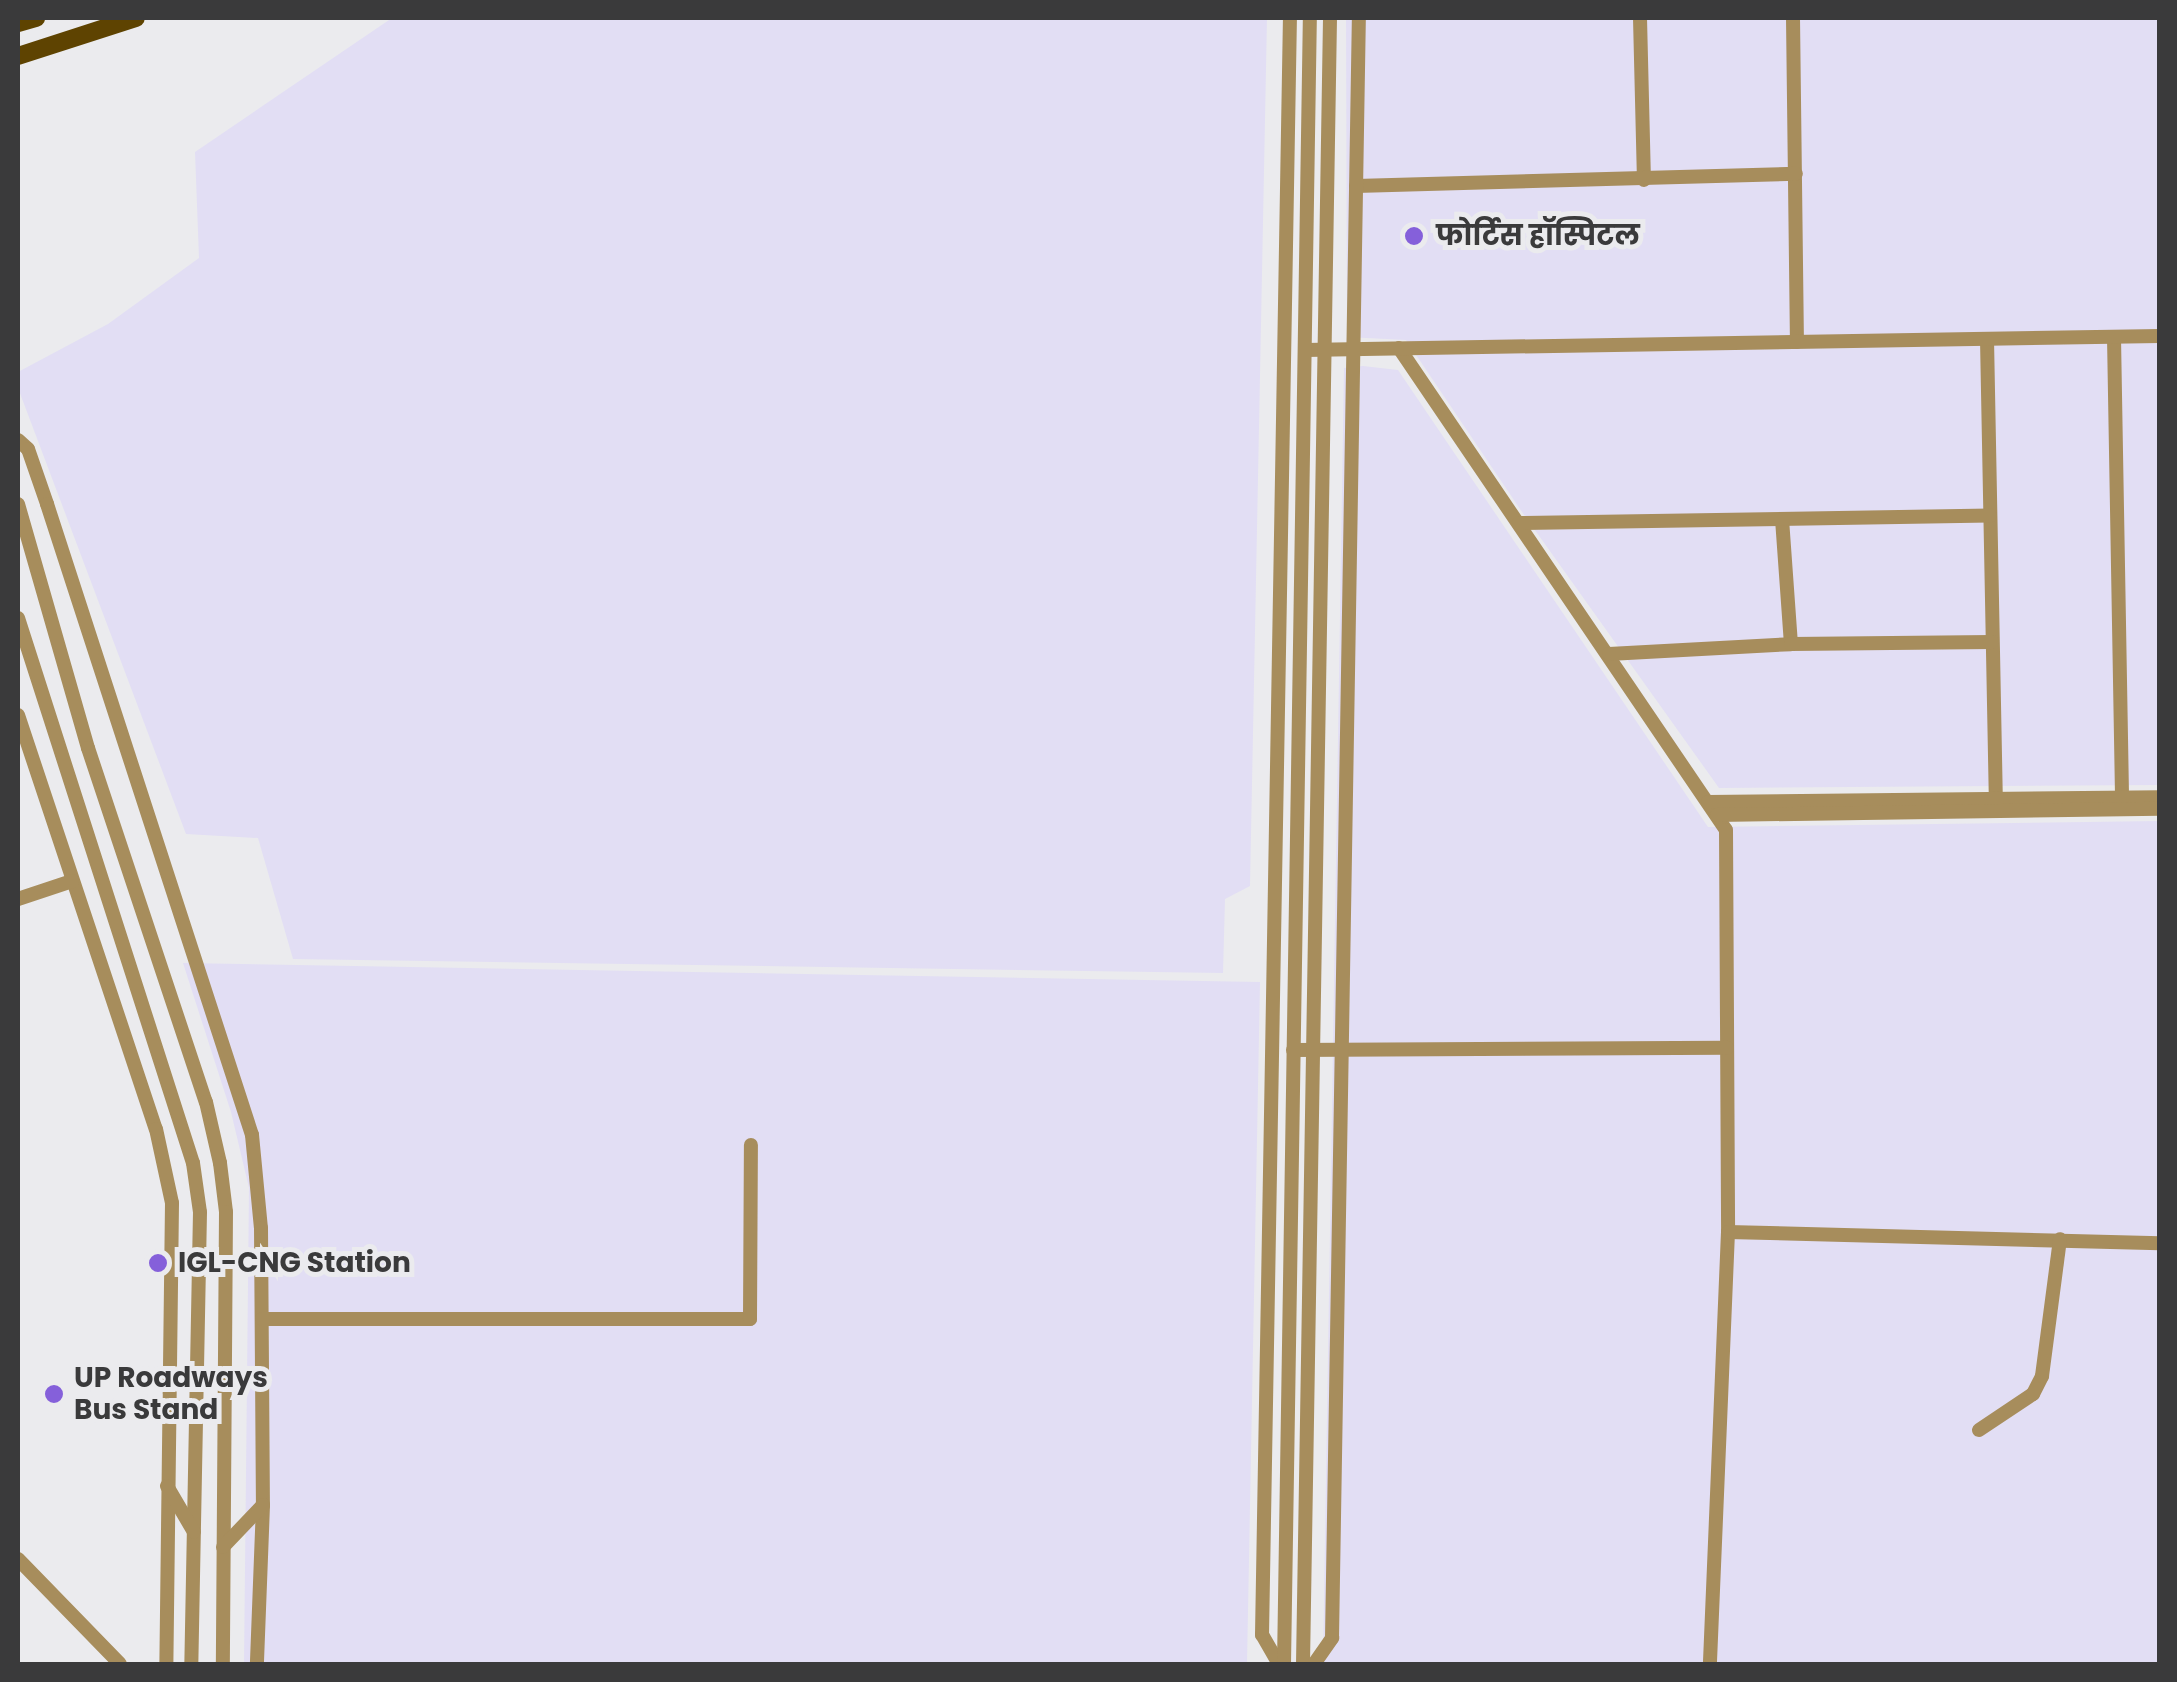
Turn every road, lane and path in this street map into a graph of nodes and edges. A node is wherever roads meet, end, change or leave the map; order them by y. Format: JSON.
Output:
{"nodes":[{"id":1,"x":36,"y":18,"type":"edge"},
{"id":2,"x":136,"y":18,"type":"edge"},
{"id":3,"x":1290,"y":18,"type":"edge"},
{"id":4,"x":1310,"y":18,"type":"edge"},
{"id":5,"x":1330,"y":18,"type":"edge"},
{"id":6,"x":1359,"y":18,"type":"edge"},
{"id":7,"x":1640,"y":18,"type":"edge"},
{"id":8,"x":1793,"y":18,"type":"edge"},
{"id":9,"x":18,"y":24,"type":"edge"},
{"id":10,"x":18,"y":56,"type":"edge"},
{"id":11,"x":1796,"y":174,"type":"junction"},
{"id":12,"x":1644,"y":180,"type":"junction"},
{"id":13,"x":1356,"y":186,"type":"junction"},
{"id":14,"x":2160,"y":336,"type":"edge"},
{"id":15,"x":2114,"y":337,"type":"junction"},
{"id":16,"x":1987,"y":339,"type":"junction"},
{"id":17,"x":1796,"y":342,"type":"junction"},
{"id":18,"x":1400,"y":348,"type":"junction"},
{"id":19,"x":1353,"y":349,"type":"junction"},
{"id":20,"x":1305,"y":350,"type":"junction"},
{"id":21,"x":1324,"y":350,"type":"junction"},
{"id":22,"x":18,"y":440,"type":"edge"},
{"id":23,"x":18,"y":504,"type":"edge"},
{"id":24,"x":1990,"y":516,"type":"junction"},
{"id":25,"x":1782,"y":520,"type":"junction"},
{"id":26,"x":1520,"y":523,"type":"junction"},
{"id":27,"x":18,"y":618,"type":"edge"},
{"id":28,"x":1992,"y":642,"type":"junction"},
{"id":29,"x":1791,"y":644,"type":"junction"},
{"id":30,"x":1609,"y":654,"type":"junction"},
{"id":31,"x":18,"y":715,"type":"edge"},
{"id":32,"x":2160,"y":797,"type":"edge"},
{"id":33,"x":2122,"y":803,"type":"junction"},
{"id":34,"x":1996,"y":805,"type":"junction"},
{"id":35,"x":1712,"y":808,"type":"junction"},
{"id":36,"x":2160,"y":808,"type":"edge"},
{"id":37,"x":72,"y":881,"type":"junction"},
{"id":38,"x":18,"y":899,"type":"edge"},
{"id":39,"x":1342,"y":1048,"type":"junction"},
{"id":40,"x":1727,"y":1048,"type":"junction"},
{"id":41,"x":1294,"y":1050,"type":"junction"},
{"id":42,"x":1314,"y":1050,"type":"junction"},
{"id":43,"x":752,"y":1145,"type":"dead end"},
{"id":44,"x":1728,"y":1232,"type":"junction"},
{"id":45,"x":2060,"y":1239,"type":"junction"},
{"id":46,"x":2160,"y":1243,"type":"edge"},
{"id":47,"x":262,"y":1319,"type":"junction"},
{"id":48,"x":1979,"y":1430,"type":"dead end"},
{"id":49,"x":166,"y":1484,"type":"junction"},
{"id":50,"x":263,"y":1505,"type":"junction"},
{"id":51,"x":195,"y":1532,"type":"junction"},
{"id":52,"x":223,"y":1547,"type":"junction"},
{"id":53,"x":18,"y":1559,"type":"edge"},
{"id":54,"x":120,"y":1664,"type":"edge"},
{"id":55,"x":166,"y":1664,"type":"edge"},
{"id":56,"x":192,"y":1664,"type":"edge"},
{"id":57,"x":224,"y":1664,"type":"edge"},
{"id":58,"x":257,"y":1664,"type":"edge"},
{"id":59,"x":1282,"y":1664,"type":"edge"},
{"id":60,"x":1303,"y":1664,"type":"edge"},
{"id":61,"x":1314,"y":1664,"type":"edge"},
{"id":62,"x":1710,"y":1664,"type":"edge"}],
"edges":[{"from":1,"to":9,"type":"main road"},
{"from":2,"to":10,"type":"main road"},
{"from":3,"to":59,"type":"street"},
{"from":4,"to":20,"type":"street"},
{"from":5,"to":21,"type":"street"},
{"from":6,"to":13,"type":"street"},
{"from":7,"to":12,"type":"street"},
{"from":8,"to":11,"type":"street"},
{"from":11,"to":12,"type":"street"},
{"from":11,"to":17,"type":"street"},
{"from":12,"to":13,"type":"street"},
{"from":13,"to":19,"type":"street"},
{"from":14,"to":15,"type":"street"},
{"from":15,"to":16,"type":"street"},
{"from":15,"to":33,"type":"street"},
{"from":16,"to":17,"type":"street"},
{"from":16,"to":24,"type":"street"},
{"from":17,"to":18,"type":"street"},
{"from":18,"to":19,"type":"street"},
{"from":18,"to":26,"type":"street"},
{"from":19,"to":21,"type":"street"},
{"from":19,"to":39,"type":"street"},
{"from":20,"to":21,"type":"street"},
{"from":20,"to":41,"type":"street"},
{"from":21,"to":42,"type":"street"},
{"from":22,"to":47,"type":"street"},
{"from":23,"to":52,"type":"street"},
{"from":24,"to":25,"type":"street"},
{"from":24,"to":28,"type":"street"},
{"from":25,"to":26,"type":"street"},
{"from":25,"to":29,"type":"street"},
{"from":26,"to":30,"type":"street"},
{"from":27,"to":51,"type":"street"},
{"from":28,"to":29,"type":"street"},
{"from":28,"to":34,"type":"street"},
{"from":29,"to":30,"type":"street"},
{"from":30,"to":35,"type":"street"},
{"from":31,"to":37,"type":"street"},
{"from":32,"to":33,"type":"street"},
{"from":33,"to":34,"type":"street"},
{"from":33,"to":36,"type":"street"},
{"from":34,"to":35,"type":"street"},
{"from":35,"to":40,"type":"street"},
{"from":37,"to":38,"type":"street"},
{"from":37,"to":49,"type":"street"},
{"from":39,"to":40,"type":"street"},
{"from":39,"to":42,"type":"street"},
{"from":39,"to":61,"type":"street"},
{"from":40,"to":44,"type":"street"},
{"from":41,"to":42,"type":"street"},
{"from":41,"to":59,"type":"street"},
{"from":42,"to":60,"type":"street"},
{"from":43,"to":47,"type":"street"},
{"from":44,"to":45,"type":"street"},
{"from":44,"to":62,"type":"street"},
{"from":45,"to":46,"type":"street"},
{"from":45,"to":48,"type":"street"},
{"from":47,"to":50,"type":"street"},
{"from":49,"to":51,"type":"street"},
{"from":49,"to":55,"type":"street"},
{"from":50,"to":52,"type":"street"},
{"from":50,"to":58,"type":"street"},
{"from":51,"to":56,"type":"street"},
{"from":52,"to":57,"type":"street"},
{"from":53,"to":54,"type":"street"}]}
